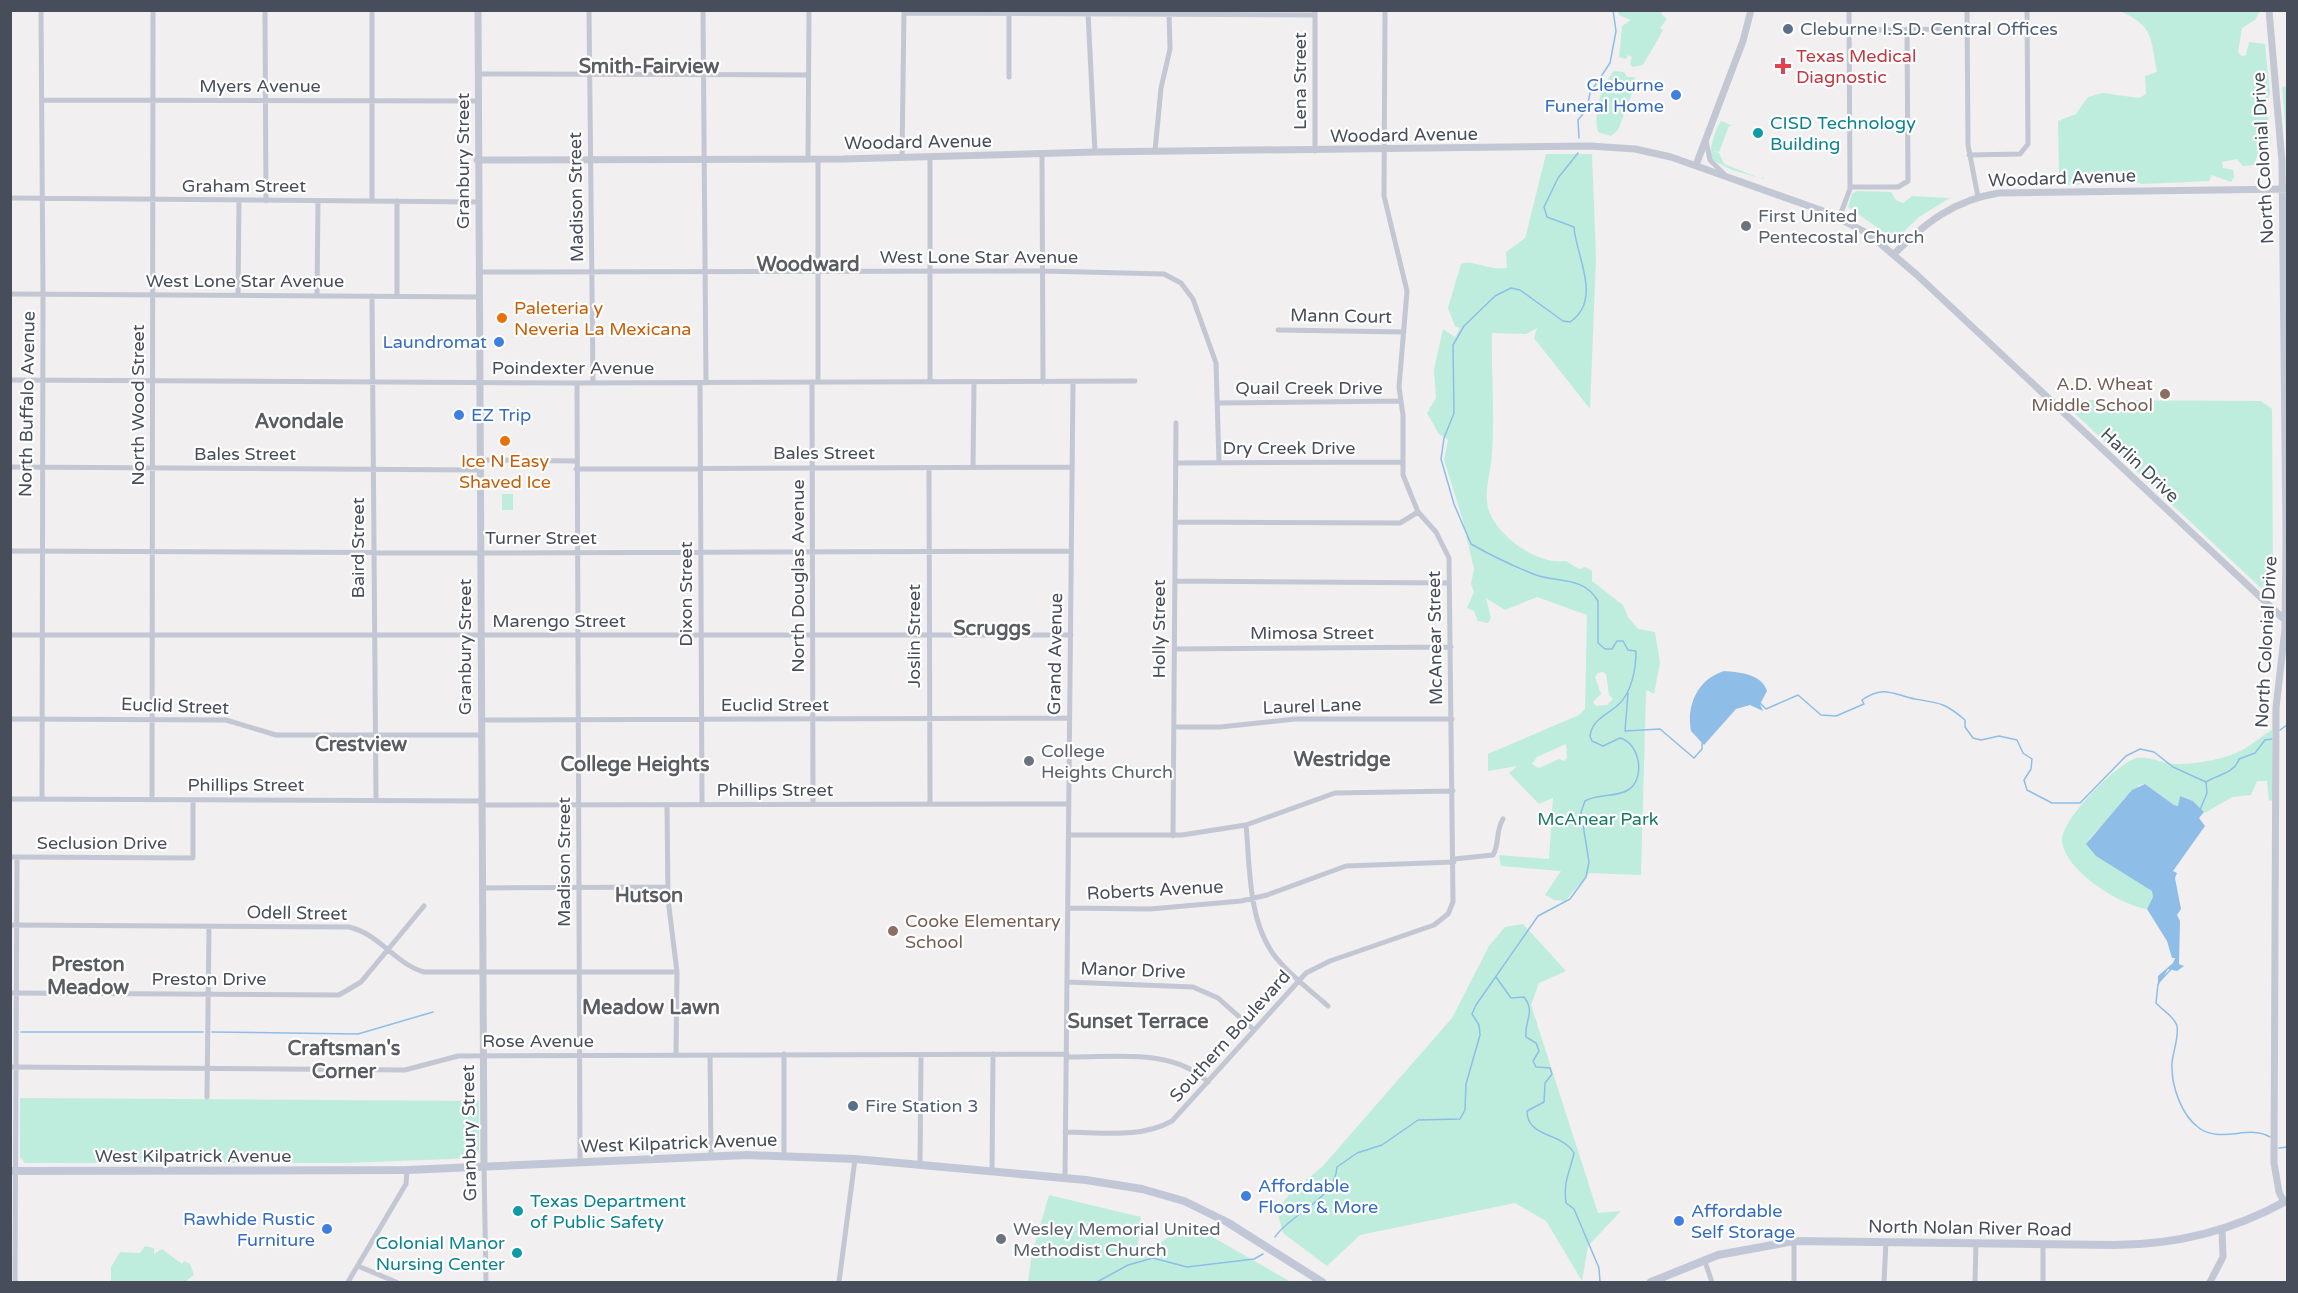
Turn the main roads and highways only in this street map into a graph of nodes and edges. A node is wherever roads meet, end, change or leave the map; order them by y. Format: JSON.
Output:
{"nodes":[{"id":1,"x":13,"y":1171,"type":"edge"},
{"id":2,"x":2286,"y":1201,"type":"edge"},
{"id":3,"x":1322,"y":1282,"type":"edge"},
{"id":4,"x":1651,"y":1282,"type":"edge"}],
"edges":[{"from":1,"to":3,"type":"main road","name":"West Kilpatrick Avenue"},
{"from":2,"to":4,"type":"main road","name":"North Nolan River Road"}]}
